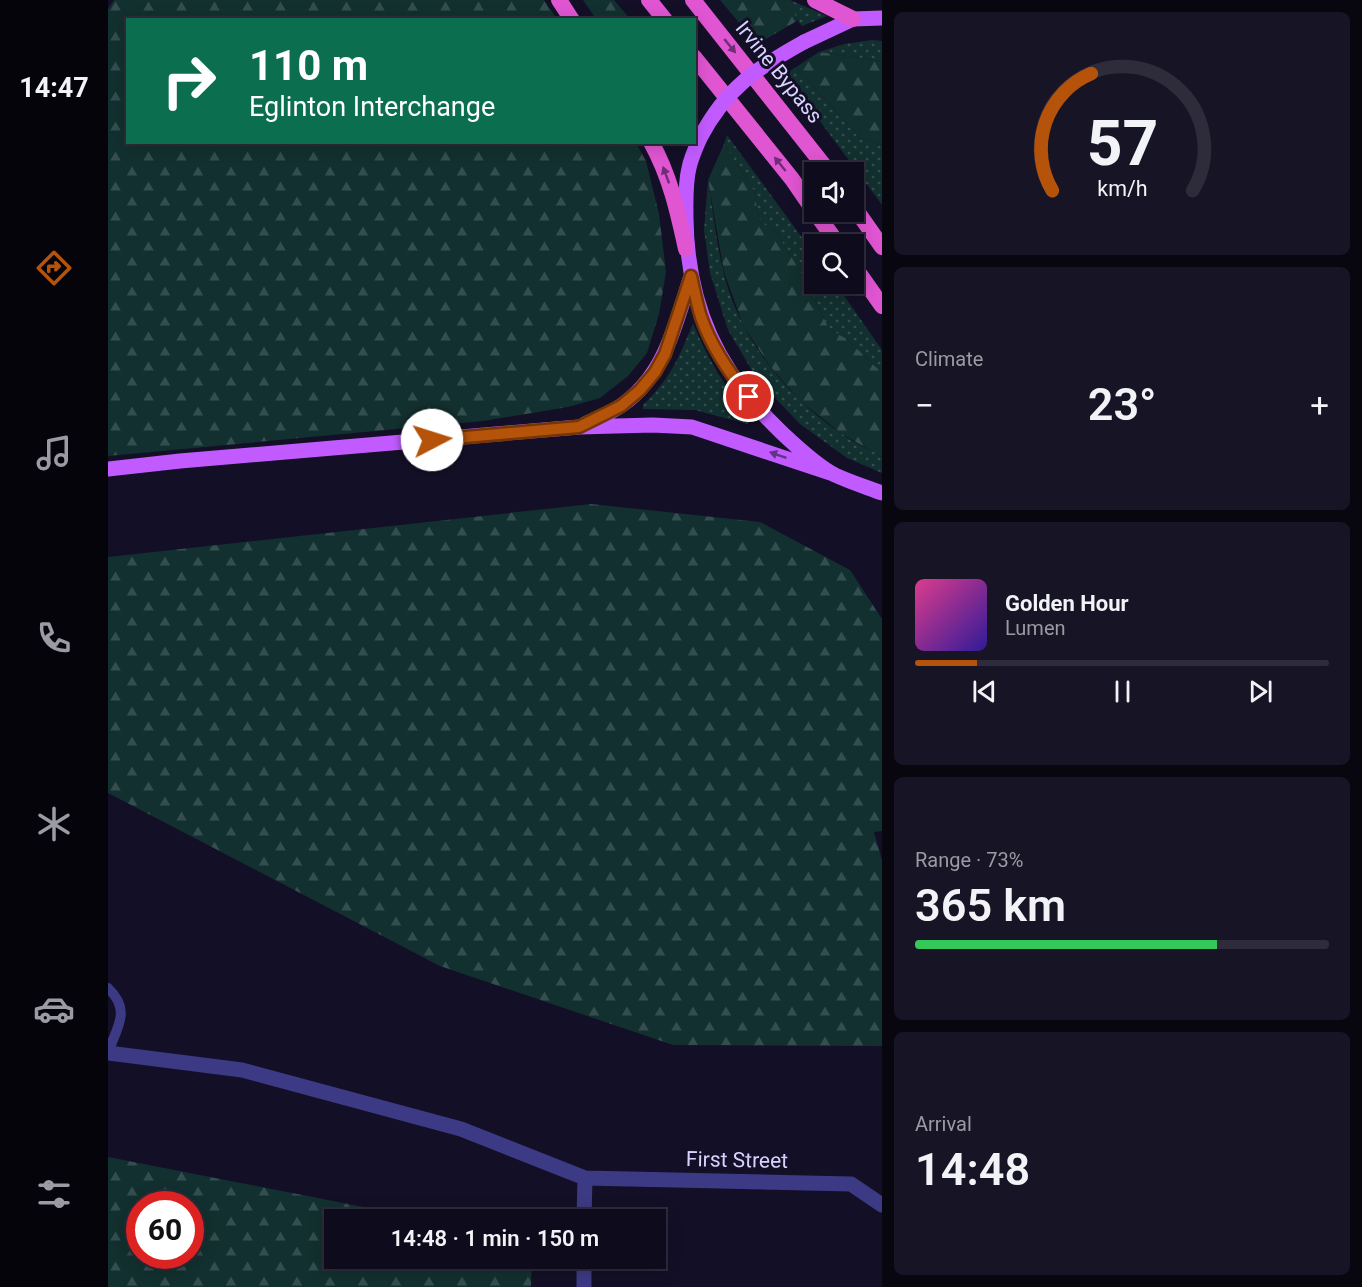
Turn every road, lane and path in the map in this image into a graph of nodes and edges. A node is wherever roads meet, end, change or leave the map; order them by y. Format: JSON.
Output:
{"nodes":[{"id":1,"x":559,"y":0,"type":"edge"},
{"id":2,"x":649,"y":0,"type":"edge"},
{"id":3,"x":693,"y":0,"type":"edge"},
{"id":4,"x":815,"y":0,"type":"edge"},
{"id":5,"x":571,"y":18,"type":"edge"},
{"id":6,"x":662,"y":18,"type":"edge"},
{"id":7,"x":882,"y":18,"type":"edge"},
{"id":8,"x":853,"y":19,"type":"junction"},
{"id":9,"x":696,"y":59,"type":"edge"},
{"id":10,"x":652,"y":144,"type":"edge"},
{"id":11,"x":821,"y":162,"type":"edge"},
{"id":12,"x":804,"y":196,"type":"edge"},
{"id":13,"x":864,"y":221,"type":"edge"},
{"id":14,"x":882,"y":247,"type":"edge"},
{"id":15,"x":686,"y":249,"type":"junction"},
{"id":16,"x":691,"y":276,"type":"junction"},
{"id":17,"x":864,"y":280,"type":"edge"},
{"id":18,"x":882,"y":306,"type":"edge"},
{"id":19,"x":579,"y":427,"type":"junction"},
{"id":20,"x":108,"y":470,"type":"edge"},
{"id":21,"x":833,"y":474,"type":"junction"},
{"id":22,"x":864,"y":486,"type":"junction"},
{"id":23,"x":882,"y":493,"type":"edge"},
{"id":24,"x":882,"y":505,"type":"edge"},
{"id":25,"x":108,"y":988,"type":"edge"},
{"id":26,"x":108,"y":1053,"type":"edge"},
{"id":27,"x":585,"y":1178,"type":"junction"},
{"id":28,"x":882,"y":1205,"type":"edge"},
{"id":29,"x":584,"y":1209,"type":"edge"},
{"id":30,"x":584,"y":1269,"type":"edge"},
{"id":31,"x":584,"y":1287,"type":"edge"}],
"edges":[{"from":1,"to":5,"type":"highway"},
{"from":2,"to":6,"type":"highway"},
{"from":3,"to":11,"type":"highway","name":"Irvine Bypass","one_way":true},
{"from":4,"to":8,"type":"highway"},
{"from":7,"to":8,"type":"main road"},
{"from":8,"to":15,"type":"main road","bridge":true},
{"from":12,"to":9,"type":"highway","one_way":true},
{"from":15,"to":10,"type":"highway","one_way":true},
{"from":13,"to":14,"type":"highway"},
{"from":15,"to":16,"type":"main road"},
{"from":16,"to":19,"type":"main road"},
{"from":16,"to":21,"type":"main road"},
{"from":17,"to":18,"type":"highway"},
{"from":19,"to":20,"type":"main road"},
{"from":21,"to":19,"type":"main road","one_way":true},
{"from":21,"to":22,"type":"main road"},
{"from":22,"to":23,"type":"main road"},
{"from":22,"to":24,"type":"main road"},
{"from":25,"to":26,"type":"lane"},
{"from":26,"to":27,"type":"street","name":"First Street"},
{"from":27,"to":28,"type":"street","name":"First Street"},
{"from":27,"to":29,"type":"street"},
{"from":30,"to":31,"type":"street"}]}
